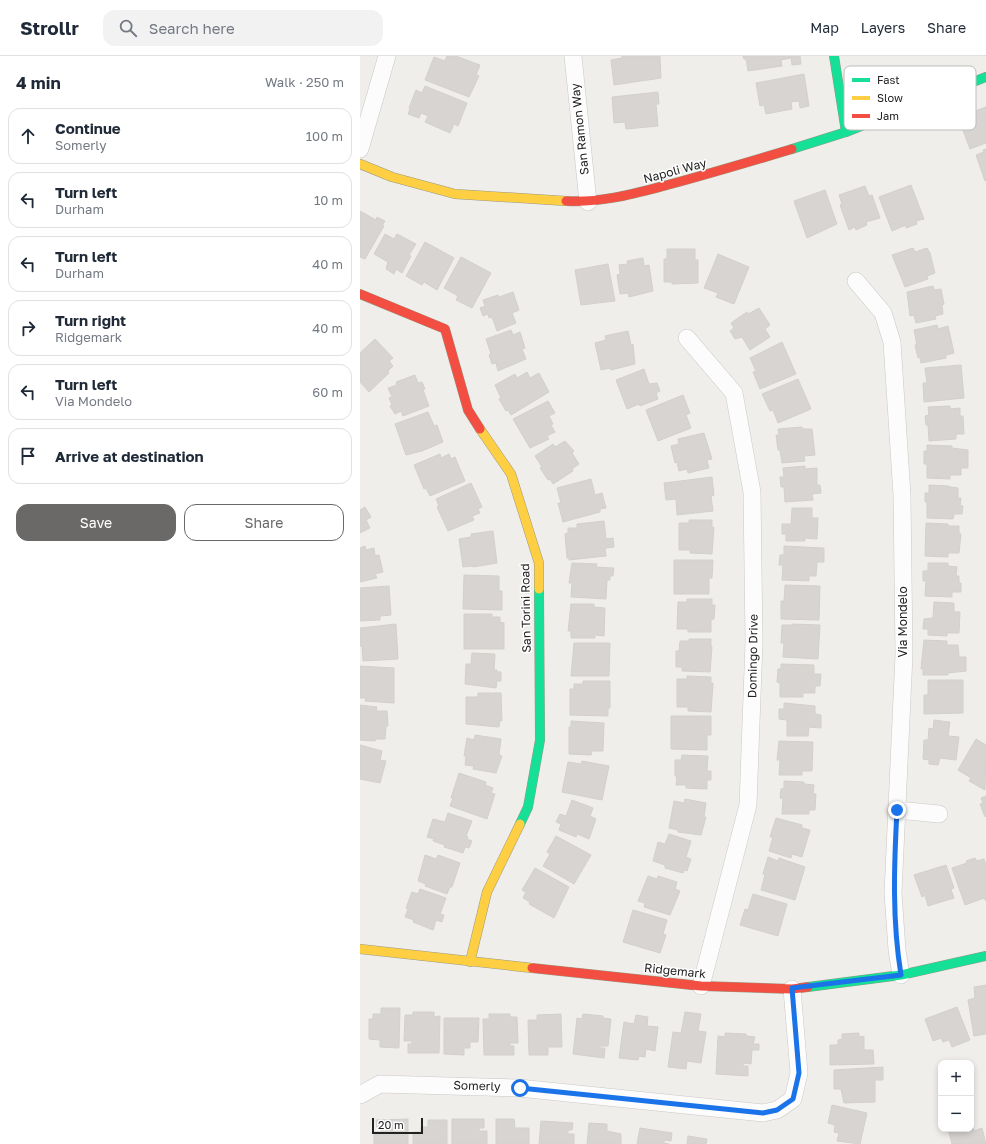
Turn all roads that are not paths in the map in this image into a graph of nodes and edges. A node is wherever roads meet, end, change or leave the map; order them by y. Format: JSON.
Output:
{"nodes":[{"id":1,"x":386,"y":56,"type":"edge"},
{"id":2,"x":573,"y":56,"type":"edge"},
{"id":3,"x":834,"y":56,"type":"edge"},
{"id":4,"x":986,"y":77,"type":"edge"},
{"id":5,"x":976,"y":81,"type":"edge"},
{"id":6,"x":844,"y":119,"type":"edge"},
{"id":7,"x":851,"y":130,"type":"edge"},
{"id":8,"x":846,"y":132,"type":"joint"},
{"id":9,"x":360,"y":149,"type":"edge"},
{"id":10,"x":360,"y":164,"type":"edge"},
{"id":11,"x":588,"y":202,"type":"junction"},
{"id":12,"x":856,"y":280,"type":"dead end"},
{"id":13,"x":360,"y":294,"type":"edge"},
{"id":14,"x":687,"y":338,"type":"dead end"},
{"id":15,"x":897,"y":810,"type":"junction"},
{"id":16,"x":939,"y":814,"type":"dead end"},
{"id":17,"x":360,"y":949,"type":"edge"},
{"id":18,"x":986,"y":956,"type":"edge"},
{"id":19,"x":470,"y":962,"type":"junction"},
{"id":20,"x":901,"y":975,"type":"junction"},
{"id":21,"x":701,"y":986,"type":"junction"},
{"id":22,"x":792,"y":988,"type":"junction"},
{"id":23,"x":360,"y":1095,"type":"edge"}],
"edges":[{"from":1,"to":9,"type":"street"},
{"from":2,"to":11,"type":"street","name":"San Ramon Way"},
{"from":3,"to":6,"type":"street"},
{"from":4,"to":5,"type":"street","name":"Napoli Way"},
{"from":7,"to":8,"type":"street","name":"Napoli Way"},
{"from":8,"to":11,"type":"street","name":"Napoli Way"},
{"from":10,"to":11,"type":"street","name":"Napoli Way"},
{"from":12,"to":15,"type":"street","name":"Via Mondelo"},
{"from":13,"to":19,"type":"street","name":"San Torini Road"},
{"from":14,"to":21,"type":"street","name":"Domingo Drive"},
{"from":15,"to":16,"type":"street"},
{"from":15,"to":20,"type":"street","name":"Via Mondelo"},
{"from":17,"to":19,"type":"street","name":"Ridgemark"},
{"from":18,"to":20,"type":"street","name":"Ridgemark"},
{"from":19,"to":21,"type":"street","name":"Ridgemark"},
{"from":20,"to":22,"type":"street","name":"Ridgemark"},
{"from":21,"to":22,"type":"street","name":"Ridgemark"},
{"from":22,"to":23,"type":"street","name":"Somerly"}]}
